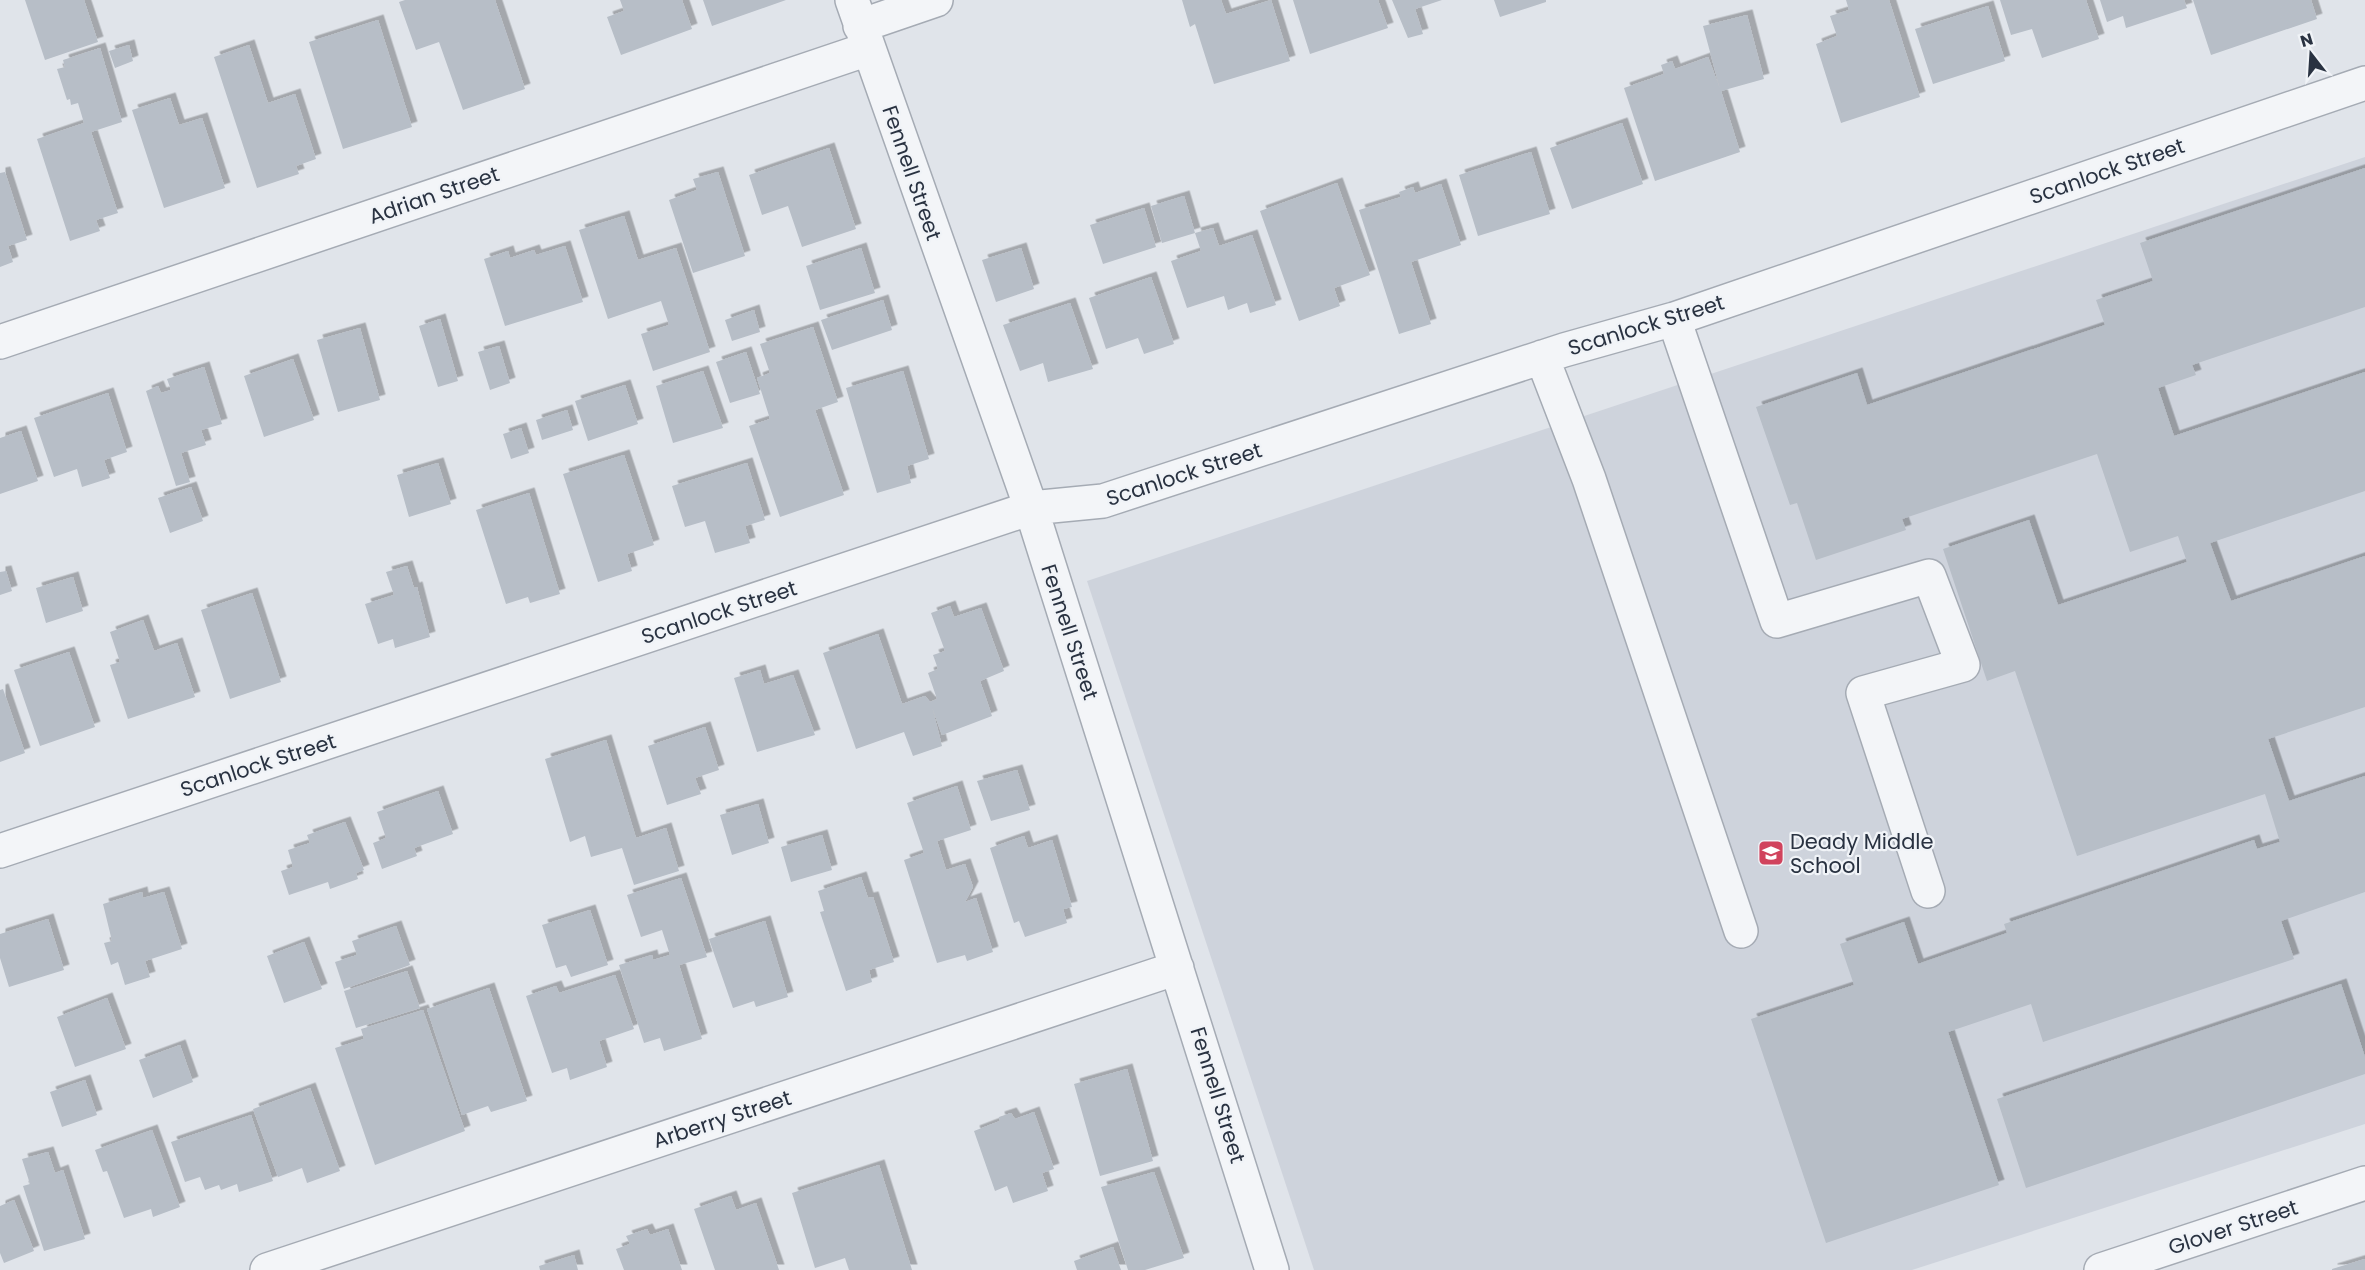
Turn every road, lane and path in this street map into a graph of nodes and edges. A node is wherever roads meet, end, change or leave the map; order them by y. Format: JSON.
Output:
{"nodes":[{"id":1,"x":936,"y":0,"type":"edge"},
{"id":2,"x":860,"y":25,"type":"edge"},
{"id":3,"x":2365,"y":83,"type":"edge"},
{"id":4,"x":1674,"y":319,"type":"junction"},
{"id":5,"x":0,"y":342,"type":"edge"},
{"id":6,"x":1542,"y":357,"type":"junction"},
{"id":7,"x":1031,"y":508,"type":"junction"},
{"id":8,"x":0,"y":851,"type":"edge"},
{"id":9,"x":1928,"y":891,"type":"dead end"},
{"id":10,"x":1741,"y":931,"type":"dead end"},
{"id":11,"x":1178,"y":968,"type":"junction"},
{"id":12,"x":2365,"y":1184,"type":"edge"},
{"id":13,"x":267,"y":1270,"type":"edge"},
{"id":14,"x":1272,"y":1270,"type":"edge"},
{"id":15,"x":2101,"y":1270,"type":"edge"}],
"edges":[{"from":1,"to":2,"type":"street","name":"Adrian Street"},
{"from":2,"to":5,"type":"street","name":"Adrian Street"},
{"from":2,"to":7,"type":"street","name":"Fennell Street"},
{"from":3,"to":4,"type":"street","name":"Scanlock Street"},
{"from":4,"to":6,"type":"street","name":"Scanlock Street"},
{"from":4,"to":9,"type":"street"},
{"from":6,"to":7,"type":"street","name":"Scanlock Street"},
{"from":6,"to":10,"type":"street"},
{"from":7,"to":8,"type":"street","name":"Scanlock Street"},
{"from":7,"to":11,"type":"street","name":"Fennell Street"},
{"from":11,"to":13,"type":"street","name":"Arberry Street"},
{"from":11,"to":14,"type":"street","name":"Fennell Street"},
{"from":12,"to":15,"type":"street","name":"Glover Street"}]}
